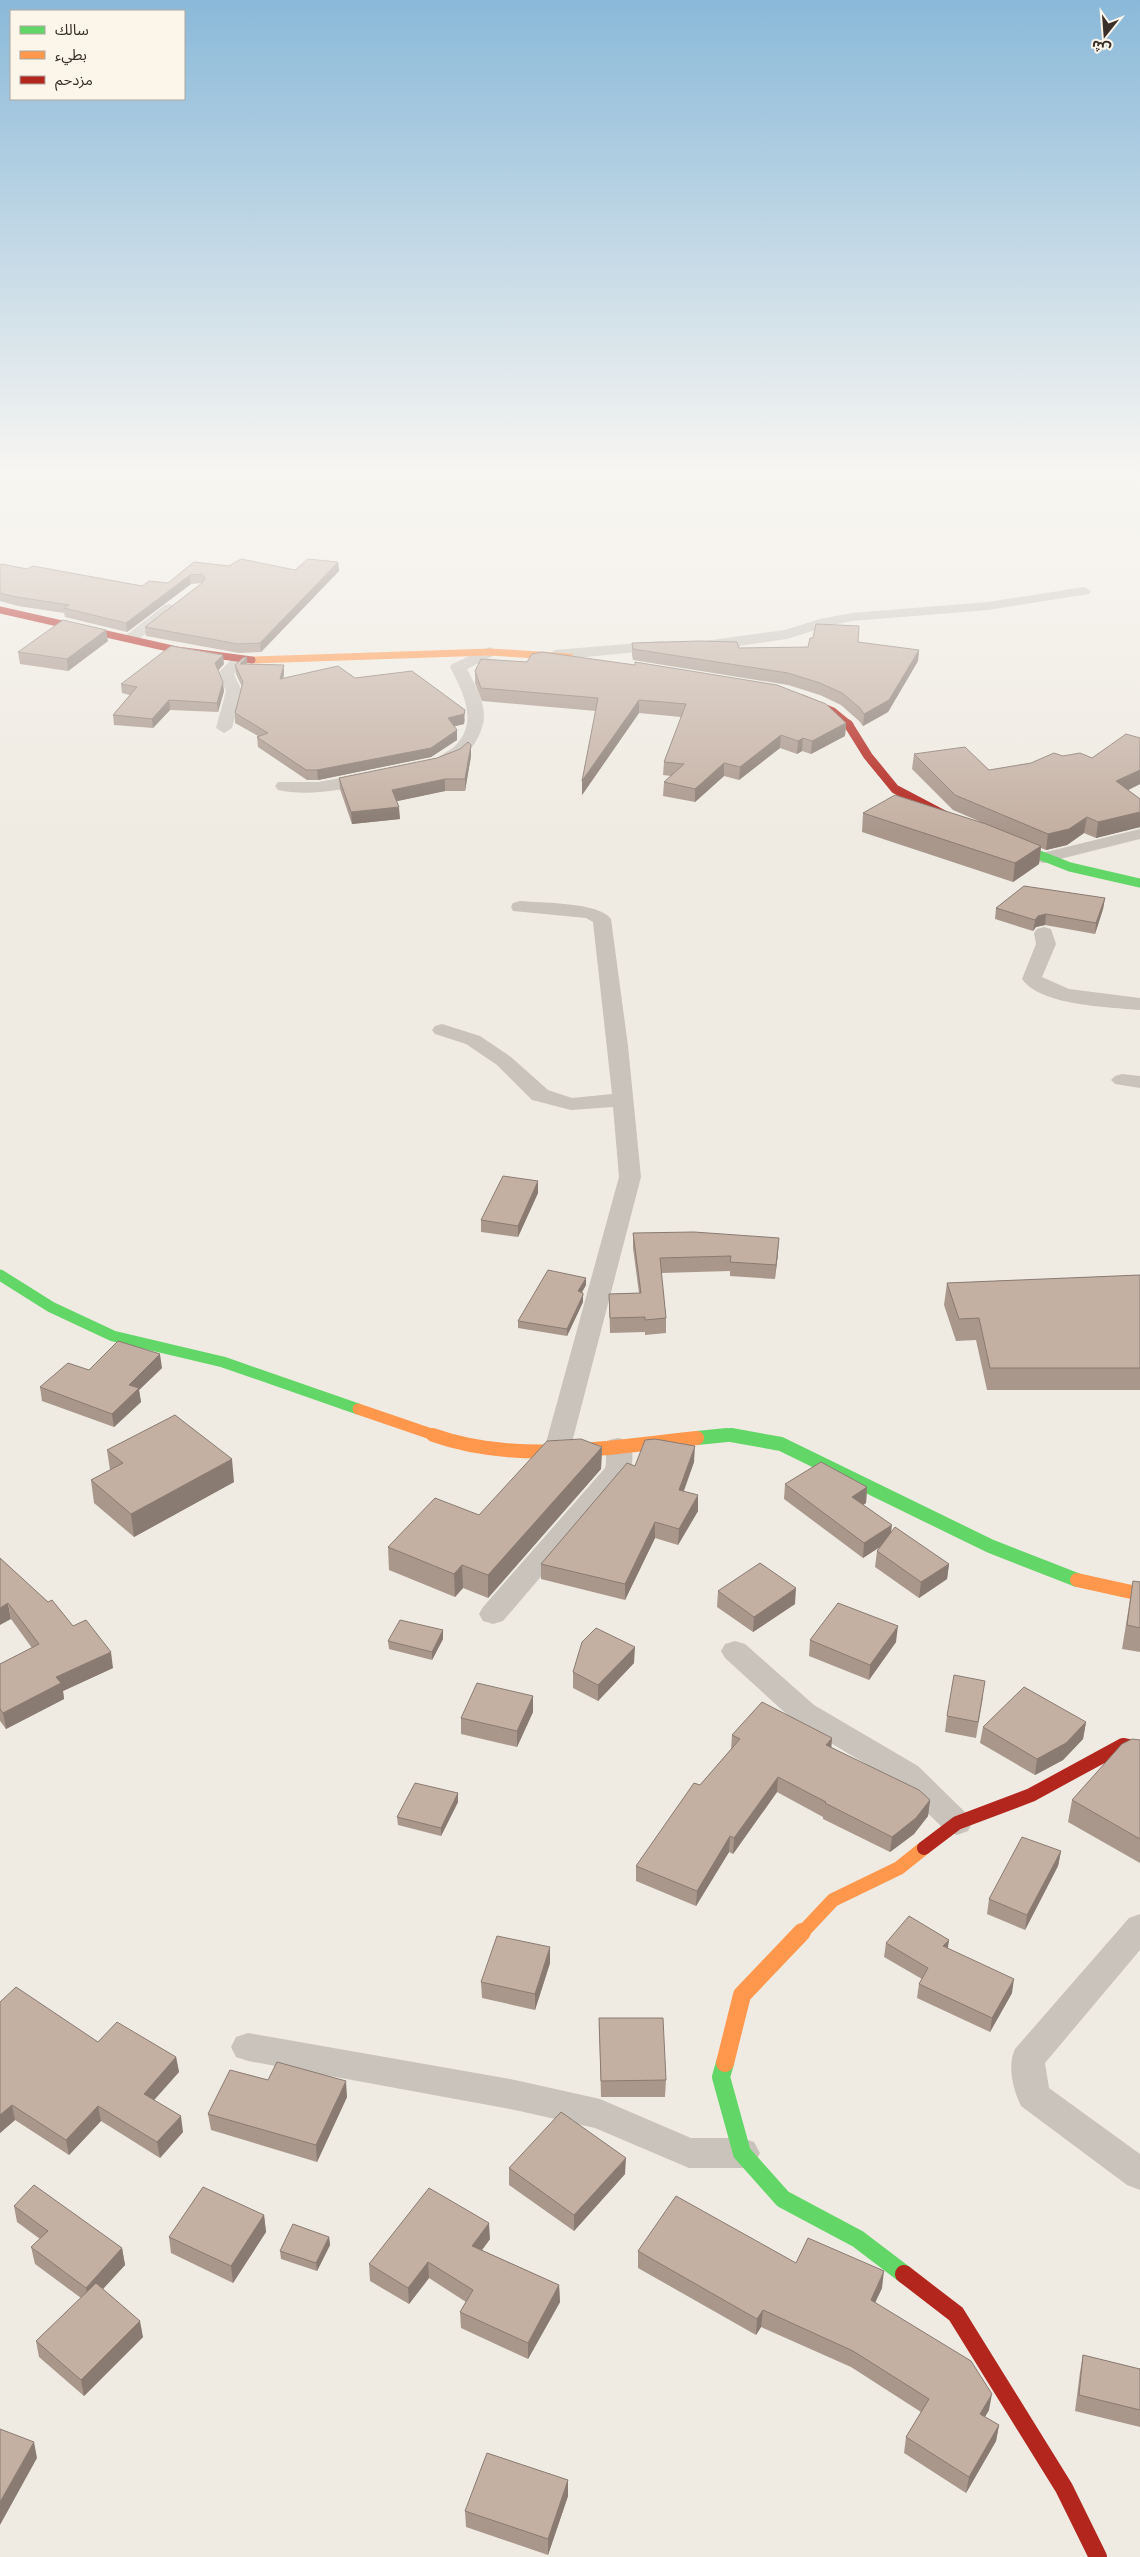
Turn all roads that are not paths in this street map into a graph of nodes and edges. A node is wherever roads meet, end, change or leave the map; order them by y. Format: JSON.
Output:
{"nodes":[{"id":1,"x":1075,"y":592,"type":"edge"},
{"id":2,"x":182,"y":599,"type":"edge"},
{"id":3,"x":0,"y":610,"type":"edge"},
{"id":4,"x":130,"y":639,"type":"junction"},
{"id":5,"x":490,"y":652,"type":"junction"},
{"id":6,"x":555,"y":655,"type":"junction"},
{"id":7,"x":239,"y":660,"type":"junction"},
{"id":8,"x":612,"y":663,"type":"edge"},
{"id":9,"x":788,"y":694,"type":"edge"},
{"id":10,"x":224,"y":728,"type":"dead end"},
{"id":11,"x":428,"y":765,"type":"edge"},
{"id":12,"x":383,"y":775,"type":"edge"},
{"id":13,"x":284,"y":786,"type":"dead end"},
{"id":14,"x":958,"y":822,"type":"edge"},
{"id":15,"x":1140,"y":834,"type":"edge"},
{"id":16,"x":992,"y":836,"type":"edge"},
{"id":17,"x":1044,"y":858,"type":"junction"},
{"id":18,"x":1140,"y":884,"type":"edge"},
{"id":19,"x":520,"y":907,"type":"dead end"},
{"id":20,"x":1044,"y":933,"type":"dead end"},
{"id":21,"x":1140,"y":1004,"type":"edge"},
{"id":22,"x":442,"y":1030,"type":"dead end"},
{"id":23,"x":623,"y":1100,"type":"junction"},
{"id":24,"x":0,"y":1275,"type":"edge"},
{"id":25,"x":618,"y":1446,"type":"junction"},
{"id":26,"x":557,"y":1450,"type":"junction"},
{"id":27,"x":1140,"y":1594,"type":"edge"},
{"id":28,"x":493,"y":1614,"type":"dead end"},
{"id":29,"x":735,"y":1651,"type":"dead end"},
{"id":30,"x":1140,"y":1748,"type":"edge"},
{"id":31,"x":957,"y":1822,"type":"junction"},
{"id":32,"x":1140,"y":1927,"type":"edge"},
{"id":33,"x":248,"y":2047,"type":"dead end"},
{"id":34,"x":742,"y":2153,"type":"junction"},
{"id":35,"x":1140,"y":2174,"type":"edge"},
{"id":36,"x":1098,"y":2557,"type":"edge"}],
"edges":[{"from":1,"to":6,"type":"street"},
{"from":2,"to":4,"type":"street"},
{"from":3,"to":4,"type":"street"},
{"from":4,"to":7,"type":"street"},
{"from":5,"to":6,"type":"street"},
{"from":5,"to":7,"type":"street"},
{"from":5,"to":11,"type":"street"},
{"from":6,"to":8,"type":"street"},
{"from":7,"to":10,"type":"street"},
{"from":9,"to":14,"type":"street"},
{"from":12,"to":13,"type":"street"},
{"from":15,"to":17,"type":"street"},
{"from":16,"to":17,"type":"street"},
{"from":17,"to":18,"type":"street"},
{"from":19,"to":23,"type":"street"},
{"from":20,"to":21,"type":"street"},
{"from":22,"to":23,"type":"street"},
{"from":23,"to":26,"type":"street"},
{"from":24,"to":26,"type":"street"},
{"from":25,"to":26,"type":"street"},
{"from":25,"to":27,"type":"street"},
{"from":25,"to":28,"type":"street"},
{"from":29,"to":31,"type":"street"},
{"from":30,"to":31,"type":"street"},
{"from":31,"to":34,"type":"street"},
{"from":32,"to":35,"type":"street"},
{"from":33,"to":34,"type":"street"},
{"from":34,"to":36,"type":"street"}]}
